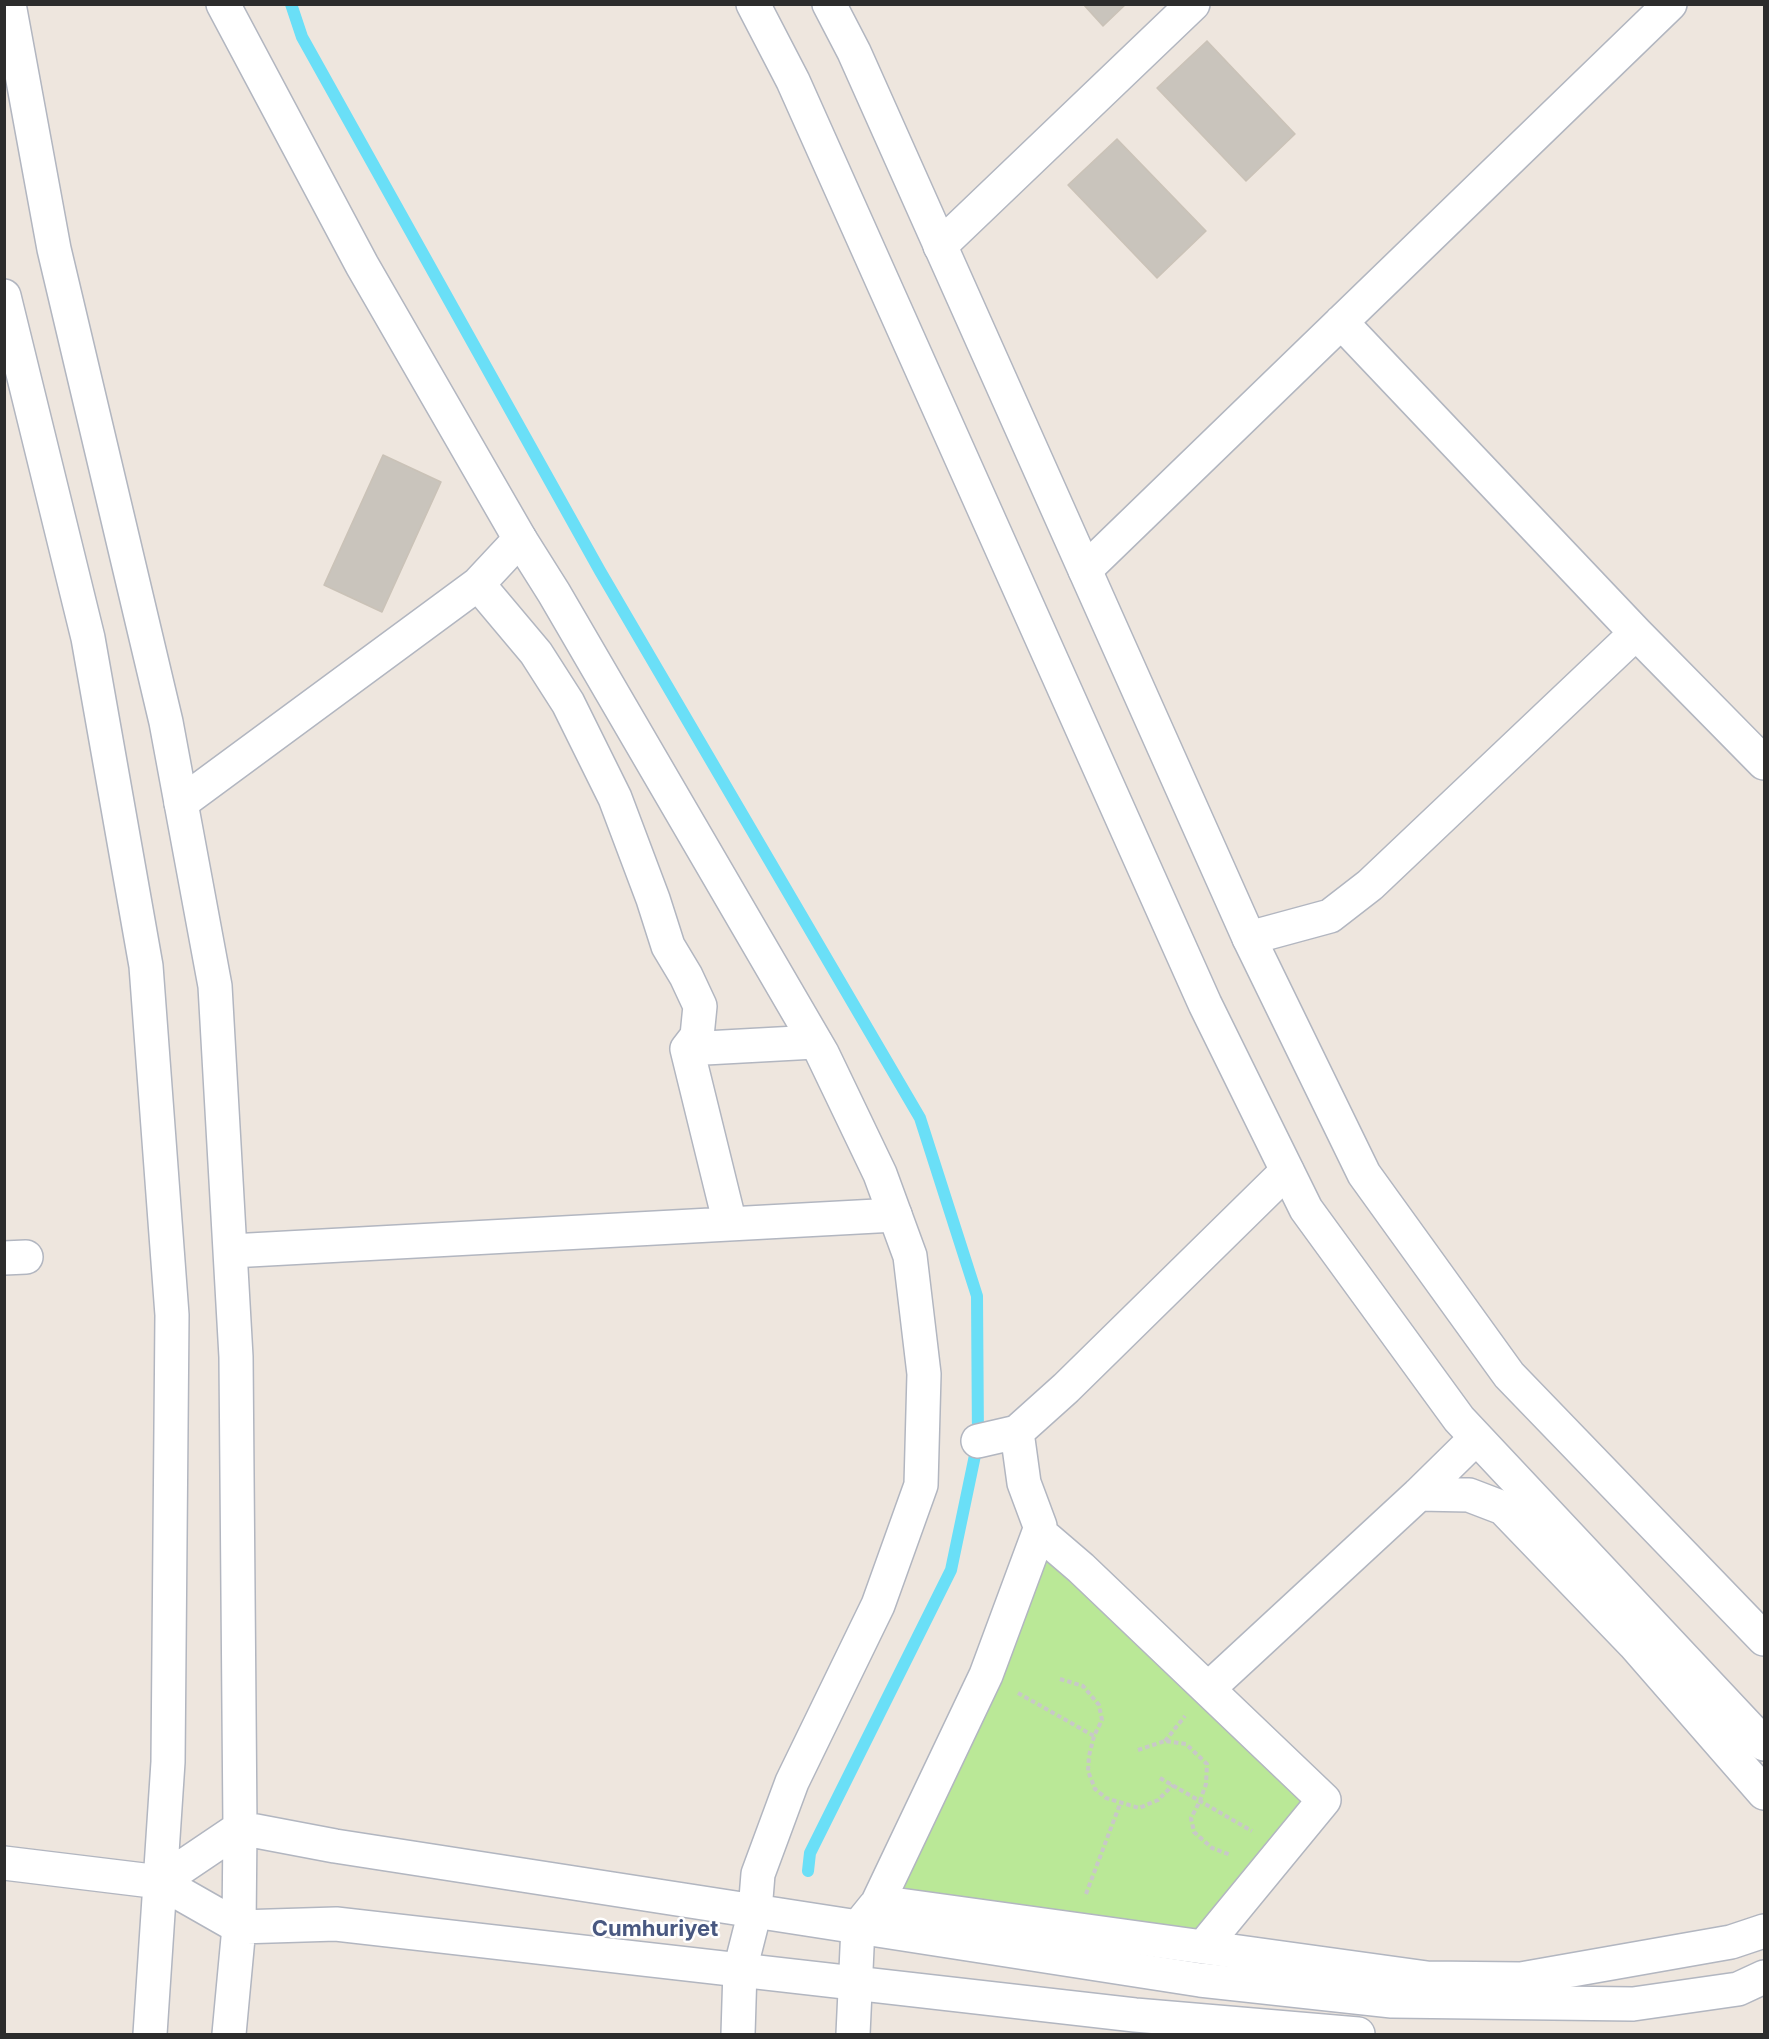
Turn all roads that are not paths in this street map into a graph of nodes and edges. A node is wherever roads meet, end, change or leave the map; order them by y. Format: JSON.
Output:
{"nodes":[{"id":1,"x":9,"y":4,"type":"edge"},
{"id":2,"x":222,"y":4,"type":"edge"},
{"id":3,"x":753,"y":4,"type":"edge"},
{"id":4,"x":829,"y":4,"type":"edge"},
{"id":5,"x":1193,"y":4,"type":"edge"},
{"id":6,"x":1670,"y":4,"type":"edge"},
{"id":7,"x":939,"y":246,"type":"junction"},
{"id":8,"x":4,"y":296,"type":"edge"},
{"id":9,"x":1341,"y":322,"type":"junction"},
{"id":10,"x":520,"y":539,"type":"junction"},
{"id":11,"x":1085,"y":570,"type":"junction"},
{"id":12,"x":478,"y":584,"type":"junction"},
{"id":13,"x":1636,"y":633,"type":"junction"},
{"id":14,"x":1764,"y":763,"type":"edge"},
{"id":15,"x":182,"y":802,"type":"junction"},
{"id":16,"x":1249,"y":938,"type":"junction"},
{"id":17,"x":815,"y":1042,"type":"junction"},
{"id":18,"x":687,"y":1049,"type":"junction"},
{"id":19,"x":1287,"y":1171,"type":"junction"},
{"id":20,"x":895,"y":1215,"type":"junction"},
{"id":21,"x":730,"y":1224,"type":"junction"},
{"id":22,"x":231,"y":1251,"type":"junction"},
{"id":23,"x":1017,"y":1432,"type":"junction"},
{"id":24,"x":1476,"y":1438,"type":"junction"},
{"id":25,"x":978,"y":1441,"type":"dead end"},
{"id":26,"x":1419,"y":1494,"type":"junction"},
{"id":27,"x":1039,"y":1532,"type":"junction"},
{"id":28,"x":1764,"y":1639,"type":"edge"},
{"id":29,"x":1208,"y":1689,"type":"junction"},
{"id":30,"x":1764,"y":1744,"type":"edge"},
{"id":31,"x":1764,"y":1793,"type":"edge"},
{"id":32,"x":240,"y":1828,"type":"junction"},
{"id":33,"x":4,"y":1863,"type":"edge"},
{"id":34,"x":160,"y":1882,"type":"junction"},
{"id":35,"x":878,"y":1902,"type":"junction"},
{"id":36,"x":755,"y":1911,"type":"junction"},
{"id":37,"x":239,"y":1927,"type":"junction"},
{"id":38,"x":858,"y":1927,"type":"junction"},
{"id":39,"x":1764,"y":1931,"type":"edge"},
{"id":40,"x":1204,"y":1946,"type":"junction"},
{"id":41,"x":740,"y":1970,"type":"junction"},
{"id":42,"x":855,"y":1983,"type":"junction"},
{"id":43,"x":1756,"y":1986,"type":"edge"},
{"id":44,"x":1189,"y":2027,"type":"edge"},
{"id":45,"x":150,"y":2034,"type":"edge"},
{"id":46,"x":230,"y":2034,"type":"edge"},
{"id":47,"x":738,"y":2034,"type":"edge"},
{"id":48,"x":853,"y":2034,"type":"edge"},
{"id":49,"x":1358,"y":2034,"type":"edge"}],
"edges":[{"from":1,"to":15,"type":"main road"},
{"from":2,"to":10,"type":"main road"},
{"from":3,"to":19,"type":"main road"},
{"from":4,"to":7,"type":"main road"},
{"from":5,"to":7,"type":"main road"},
{"from":6,"to":9,"type":"main road"},
{"from":7,"to":11,"type":"main road"},
{"from":8,"to":34,"type":"main road"},
{"from":9,"to":11,"type":"main road"},
{"from":9,"to":13,"type":"main road"},
{"from":10,"to":12,"type":"main road"},
{"from":10,"to":17,"type":"main road"},
{"from":11,"to":16,"type":"main road"},
{"from":12,"to":15,"type":"main road"},
{"from":12,"to":18,"type":"main road"},
{"from":13,"to":14,"type":"main road"},
{"from":13,"to":16,"type":"main road"},
{"from":15,"to":22,"type":"main road"},
{"from":16,"to":28,"type":"main road"},
{"from":17,"to":18,"type":"main road"},
{"from":17,"to":20,"type":"main road"},
{"from":18,"to":21,"type":"main road"},
{"from":19,"to":23,"type":"main road"},
{"from":19,"to":24,"type":"main road"},
{"from":20,"to":21,"type":"main road"},
{"from":20,"to":36,"type":"main road"},
{"from":21,"to":22,"type":"main road"},
{"from":22,"to":32,"type":"main road"},
{"from":23,"to":25,"type":"main road"},
{"from":23,"to":27,"type":"main road"},
{"from":24,"to":26,"type":"main road"},
{"from":24,"to":30,"type":"main road"},
{"from":26,"to":29,"type":"main road"},
{"from":26,"to":31,"type":"main road"},
{"from":27,"to":29,"type":"main road"},
{"from":27,"to":35,"type":"main road"},
{"from":29,"to":40,"type":"main road"},
{"from":32,"to":34,"type":"main road"},
{"from":32,"to":36,"type":"main road"},
{"from":32,"to":37,"type":"main road"},
{"from":33,"to":34,"type":"main road"},
{"from":34,"to":37,"type":"main road"},
{"from":34,"to":45,"type":"main road"},
{"from":35,"to":38,"type":"main road"},
{"from":35,"to":40,"type":"main road"},
{"from":36,"to":38,"type":"main road"},
{"from":36,"to":41,"type":"main road"},
{"from":37,"to":41,"type":"main road"},
{"from":37,"to":46,"type":"main road"},
{"from":38,"to":42,"type":"main road"},
{"from":38,"to":43,"type":"main road"},
{"from":39,"to":40,"type":"main road"},
{"from":41,"to":42,"type":"main road"},
{"from":41,"to":47,"type":"main road"},
{"from":42,"to":44,"type":"main road"},
{"from":42,"to":48,"type":"main road"},
{"from":44,"to":49,"type":"main road"}]}
